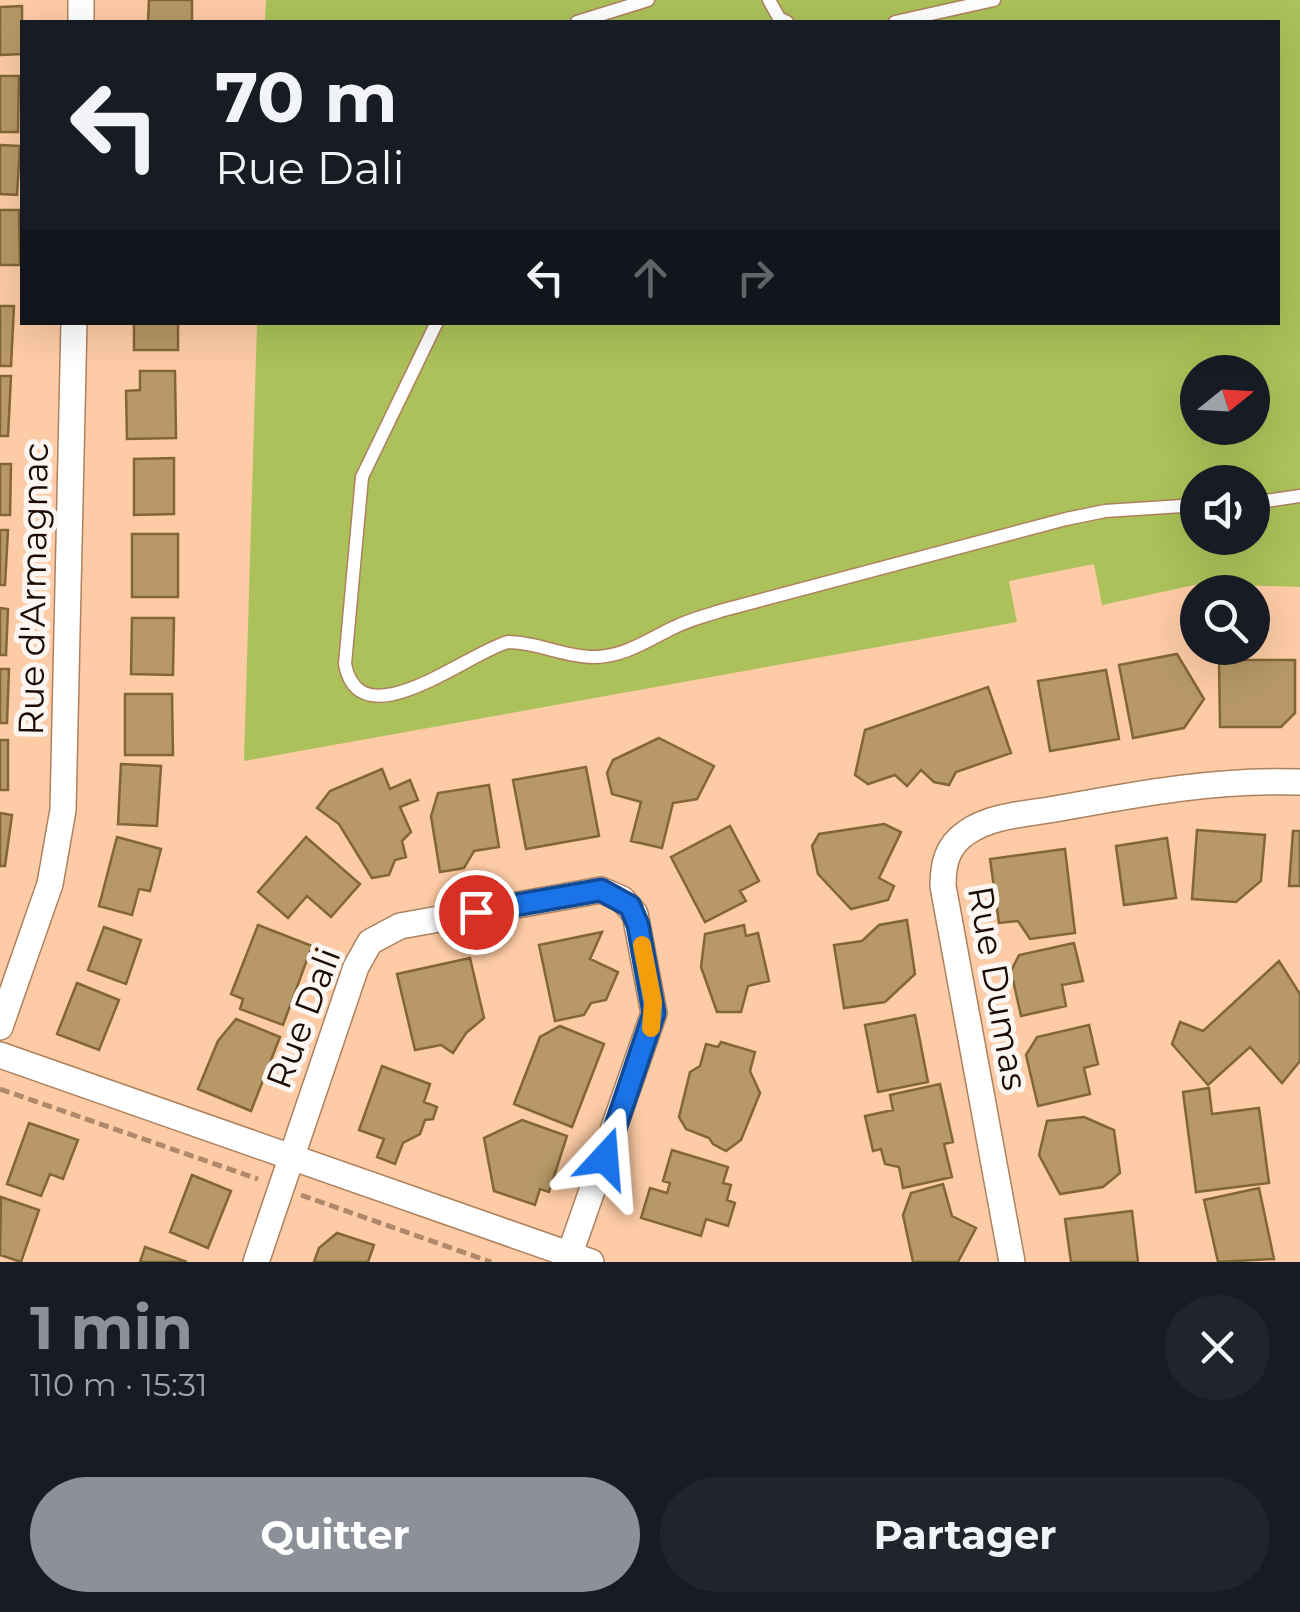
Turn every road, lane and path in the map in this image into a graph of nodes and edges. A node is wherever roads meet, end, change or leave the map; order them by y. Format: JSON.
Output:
{"nodes":[{"id":1,"x":648,"y":0,"type":"edge"},
{"id":2,"x":994,"y":0,"type":"edge"},
{"id":3,"x":583,"y":20,"type":"edge"},
{"id":4,"x":904,"y":20,"type":"edge"},
{"id":5,"x":74,"y":325,"type":"edge"},
{"id":6,"x":436,"y":325,"type":"edge"},
{"id":7,"x":1300,"y":496,"type":"edge"},
{"id":8,"x":1270,"y":500,"type":"edge"},
{"id":9,"x":1180,"y":506,"type":"edge"},
{"id":10,"x":1300,"y":782,"type":"edge"},
{"id":11,"x":0,"y":1027,"type":"edge"},
{"id":12,"x":0,"y":1056,"type":"edge"},
{"id":13,"x":0,"y":1088,"type":"edge"},
{"id":14,"x":290,"y":1158,"type":"junction"},
{"id":15,"x":265,"y":1182,"type":"dead end"},
{"id":16,"x":298,"y":1194,"type":"dead end"},
{"id":17,"x":576,"y":1260,"type":"edge"},
{"id":18,"x":256,"y":1262,"type":"edge"},
{"id":19,"x":491,"y":1262,"type":"edge"},
{"id":20,"x":1012,"y":1262,"type":"edge"}],
"edges":[{"from":1,"to":3,"type":"lane"},
{"from":2,"to":4,"type":"lane"},
{"from":5,"to":11,"type":"street","name":"Rue d'Armagnac"},
{"from":6,"to":9,"type":"lane"},
{"from":7,"to":8,"type":"lane"},
{"from":10,"to":20,"type":"street","name":"Rue Dumas"},
{"from":12,"to":14,"type":"street"},
{"from":13,"to":15,"type":"path"},
{"from":14,"to":17,"type":"street"},
{"from":14,"to":17,"type":"street","name":"Rue Dali"},
{"from":14,"to":18,"type":"street"},
{"from":16,"to":19,"type":"path"}]}
